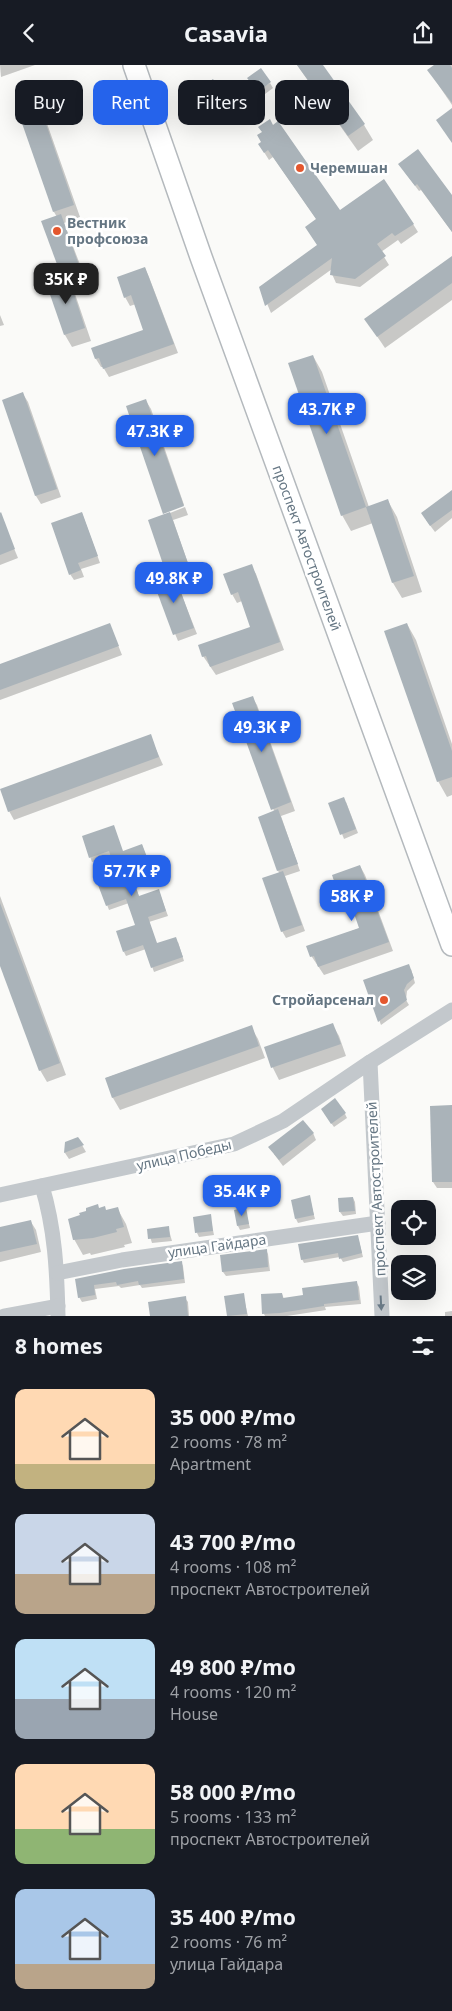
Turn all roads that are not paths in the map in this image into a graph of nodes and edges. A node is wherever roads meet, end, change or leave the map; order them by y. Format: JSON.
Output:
{"nodes":[{"id":1,"x":134,"y":65,"type":"edge"},
{"id":2,"x":452,"y":945,"type":"edge"},
{"id":3,"x":452,"y":1010,"type":"edge"},
{"id":4,"x":370,"y":1062,"type":"junction"},
{"id":5,"x":42,"y":1186,"type":"junction"},
{"id":6,"x":0,"y":1195,"type":"edge"},
{"id":7,"x":378,"y":1223,"type":"junction"},
{"id":8,"x":57,"y":1273,"type":"junction"},
{"id":9,"x":58,"y":1311,"type":"edge"},
{"id":10,"x":4,"y":1316,"type":"edge"},
{"id":11,"x":382,"y":1316,"type":"edge"}],
"edges":[{"from":1,"to":2,"type":"highway","name":"проспект Автостроителей"},
{"from":3,"to":4,"type":"street","name":"улица Победы"},
{"from":4,"to":5,"type":"street","name":"улица Победы"},
{"from":4,"to":7,"type":"street","name":"проспект Автостроителей"},
{"from":5,"to":6,"type":"street","name":"улица Победы"},
{"from":5,"to":8,"type":"street"},
{"from":7,"to":8,"type":"street","name":"улица Гайдара"},
{"from":7,"to":11,"type":"street","name":"проспект Автостроителей","one_way":true},
{"from":8,"to":9,"type":"street"},
{"from":9,"to":10,"type":"street"}]}
